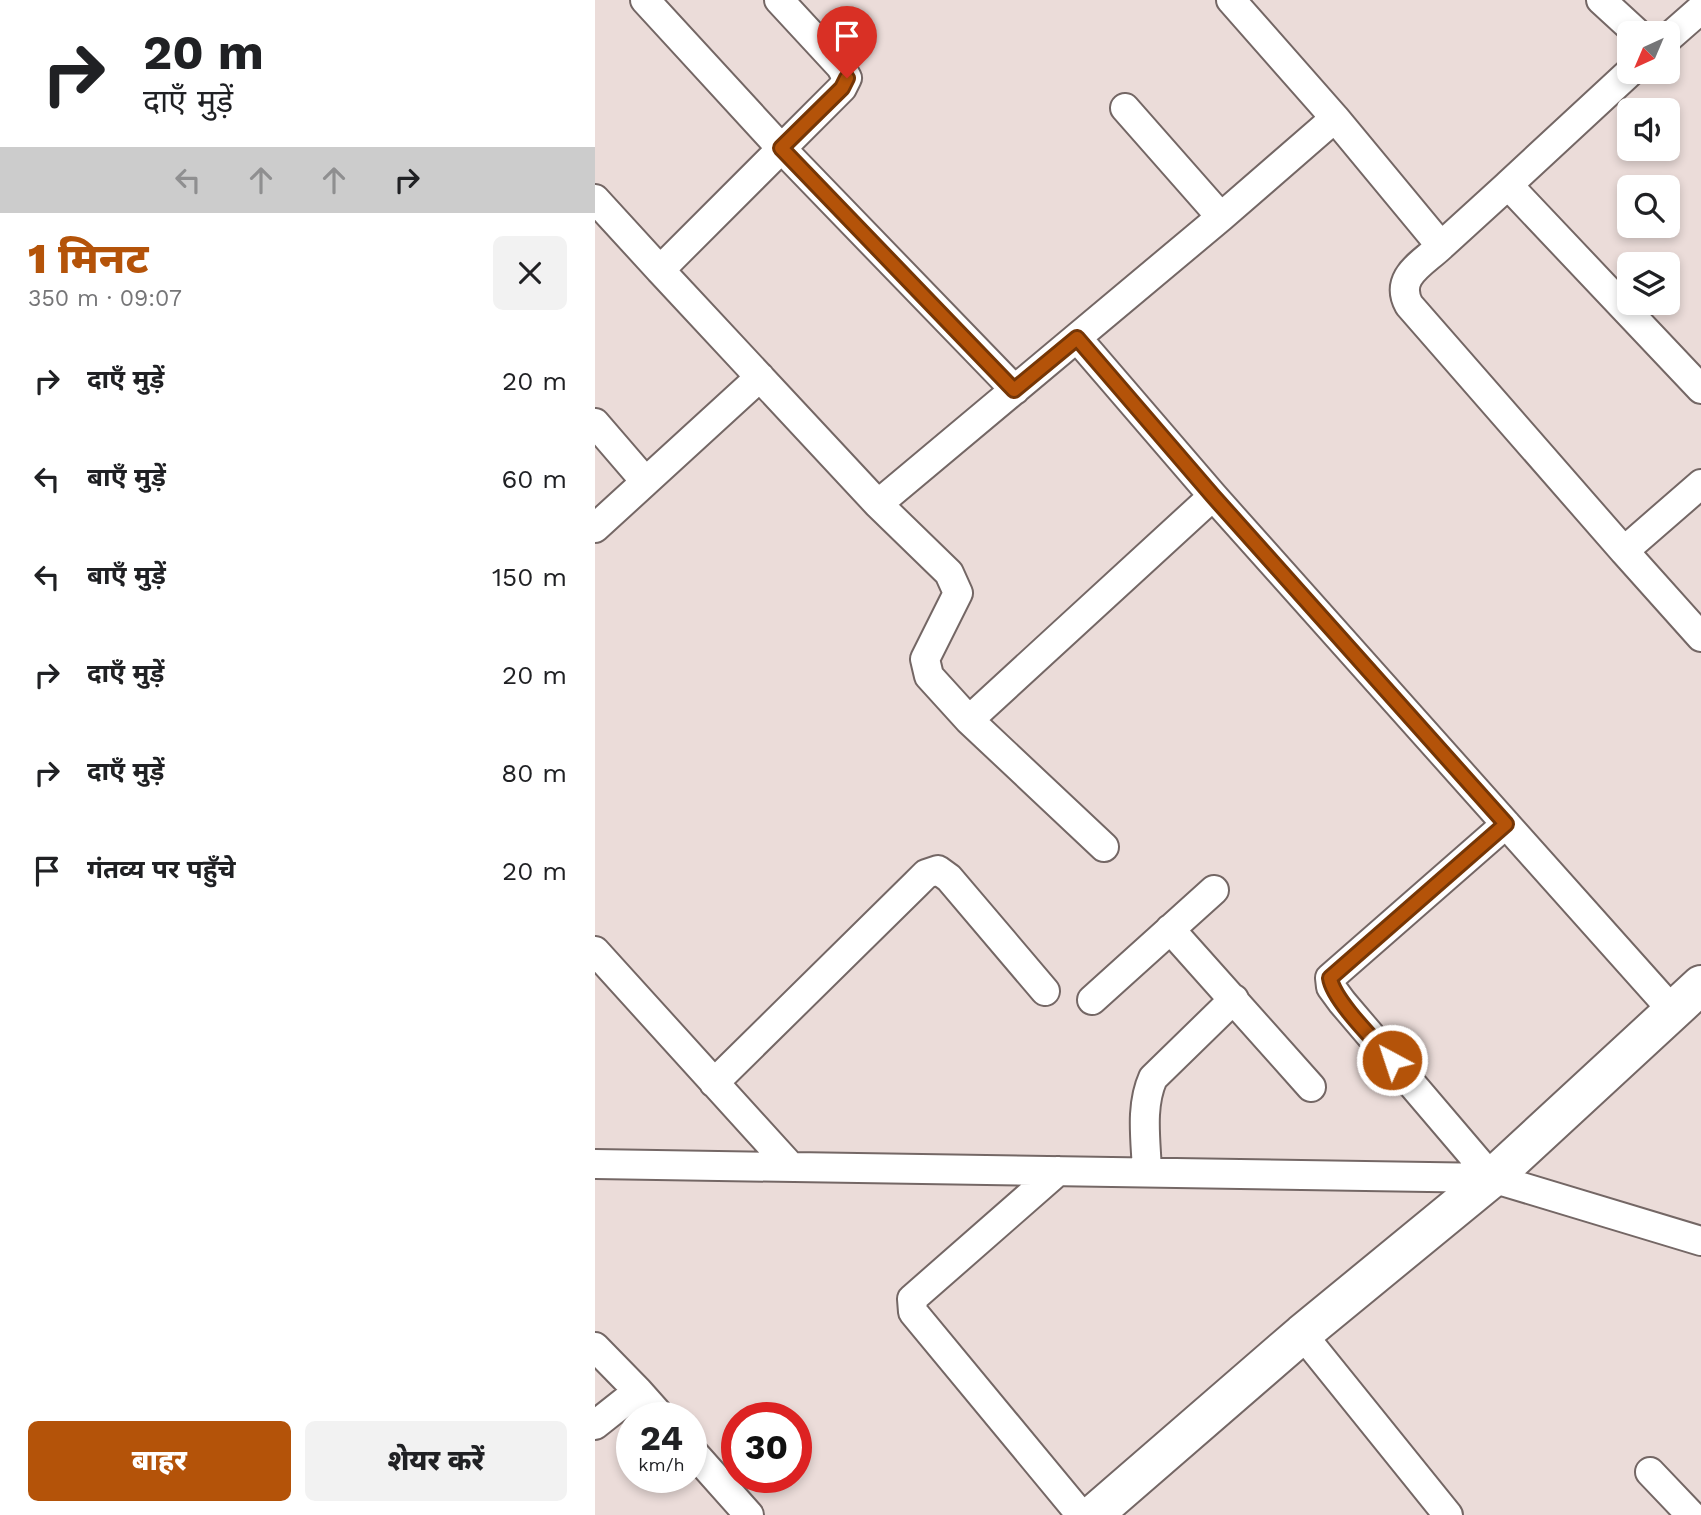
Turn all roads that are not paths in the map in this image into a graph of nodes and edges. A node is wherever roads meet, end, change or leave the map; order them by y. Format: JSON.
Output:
{"nodes":[{"id":1,"x":645,"y":0,"type":"edge"},
{"id":2,"x":779,"y":0,"type":"edge"},
{"id":3,"x":1231,"y":0,"type":"edge"},
{"id":4,"x":1601,"y":0,"type":"edge"},
{"id":5,"x":1701,"y":9,"type":"edge"},
{"id":6,"x":1624,"y":21,"type":"edge"},
{"id":7,"x":1680,"y":27,"type":"edge"},
{"id":8,"x":1617,"y":84,"type":"edge"},
{"id":9,"x":1125,"y":108,"type":"dead end"},
{"id":10,"x":1335,"y":118,"type":"junction"},
{"id":11,"x":781,"y":148,"type":"junction"},
{"id":12,"x":1508,"y":185,"type":"junction"},
{"id":13,"x":595,"y":199,"type":"edge"},
{"id":14,"x":1221,"y":217,"type":"junction"},
{"id":15,"x":1441,"y":246,"type":"junction"},
{"id":16,"x":660,"y":270,"type":"junction"},
{"id":17,"x":1077,"y":338,"type":"junction"},
{"id":18,"x":760,"y":377,"type":"junction"},
{"id":19,"x":1701,"y":389,"type":"edge"},
{"id":20,"x":1014,"y":390,"type":"junction"},
{"id":21,"x":595,"y":423,"type":"edge"},
{"id":22,"x":645,"y":481,"type":"junction"},
{"id":23,"x":1701,"y":484,"type":"edge"},
{"id":24,"x":1213,"y":496,"type":"junction"},
{"id":25,"x":877,"y":504,"type":"junction"},
{"id":26,"x":595,"y":528,"type":"edge"},
{"id":27,"x":1623,"y":551,"type":"junction"},
{"id":28,"x":1701,"y":637,"type":"edge"},
{"id":29,"x":969,"y":720,"type":"junction"},
{"id":30,"x":1506,"y":824,"type":"junction"},
{"id":31,"x":1104,"y":847,"type":"dead end"},
{"id":32,"x":1214,"y":890,"type":"dead end"},
{"id":33,"x":1170,"y":929,"type":"junction"},
{"id":34,"x":595,"y":951,"type":"edge"},
{"id":35,"x":1701,"y":985,"type":"edge"},
{"id":36,"x":1045,"y":991,"type":"dead end"},
{"id":37,"x":1234,"y":999,"type":"junction"},
{"id":38,"x":1092,"y":1000,"type":"dead end"},
{"id":39,"x":1673,"y":1011,"type":"junction"},
{"id":40,"x":714,"y":1083,"type":"junction"},
{"id":41,"x":1311,"y":1087,"type":"dead end"},
{"id":42,"x":595,"y":1164,"type":"edge"},
{"id":43,"x":791,"y":1167,"type":"junction"},
{"id":44,"x":1058,"y":1171,"type":"junction"},
{"id":45,"x":1147,"y":1172,"type":"junction"},
{"id":46,"x":1492,"y":1178,"type":"junction"},
{"id":47,"x":1701,"y":1241,"type":"edge"},
{"id":48,"x":1302,"y":1334,"type":"junction"},
{"id":49,"x":595,"y":1346,"type":"edge"},
{"id":50,"x":638,"y":1391,"type":"junction"},
{"id":51,"x":648,"y":1402,"type":"edge"},
{"id":52,"x":595,"y":1425,"type":"edge"},
{"id":53,"x":707,"y":1468,"type":"edge"},
{"id":54,"x":1650,"y":1472,"type":"dead end"},
{"id":55,"x":1095,"y":1513,"type":"edge"},
{"id":56,"x":749,"y":1515,"type":"edge"},
{"id":57,"x":1448,"y":1515,"type":"edge"},
{"id":58,"x":1691,"y":1515,"type":"edge"}],
"edges":[{"from":1,"to":11,"type":"street"},
{"from":2,"to":11,"type":"street"},
{"from":3,"to":10,"type":"street"},
{"from":4,"to":6,"type":"street"},
{"from":5,"to":7,"type":"street"},
{"from":8,"to":12,"type":"street"},
{"from":9,"to":14,"type":"street"},
{"from":10,"to":14,"type":"street"},
{"from":10,"to":15,"type":"street"},
{"from":11,"to":16,"type":"street"},
{"from":11,"to":20,"type":"street"},
{"from":12,"to":15,"type":"street"},
{"from":12,"to":19,"type":"street"},
{"from":13,"to":16,"type":"street"},
{"from":14,"to":17,"type":"street"},
{"from":15,"to":27,"type":"street"},
{"from":16,"to":18,"type":"street"},
{"from":17,"to":20,"type":"street"},
{"from":17,"to":24,"type":"street"},
{"from":18,"to":22,"type":"street"},
{"from":18,"to":25,"type":"street"},
{"from":20,"to":25,"type":"street"},
{"from":21,"to":22,"type":"street"},
{"from":22,"to":26,"type":"street"},
{"from":23,"to":27,"type":"street"},
{"from":24,"to":29,"type":"street"},
{"from":24,"to":30,"type":"street"},
{"from":25,"to":29,"type":"street"},
{"from":27,"to":28,"type":"street"},
{"from":29,"to":31,"type":"street"},
{"from":30,"to":39,"type":"street"},
{"from":30,"to":46,"type":"street"},
{"from":32,"to":33,"type":"street"},
{"from":33,"to":37,"type":"street"},
{"from":33,"to":38,"type":"street"},
{"from":34,"to":40,"type":"street"},
{"from":35,"to":39,"type":"street"},
{"from":36,"to":40,"type":"street"},
{"from":37,"to":41,"type":"street"},
{"from":37,"to":45,"type":"street"},
{"from":39,"to":46,"type":"street"},
{"from":40,"to":43,"type":"street"},
{"from":42,"to":43,"type":"street"},
{"from":43,"to":44,"type":"street"},
{"from":44,"to":45,"type":"street"},
{"from":44,"to":55,"type":"street"},
{"from":45,"to":46,"type":"street"},
{"from":46,"to":47,"type":"street"},
{"from":46,"to":48,"type":"street"},
{"from":48,"to":55,"type":"street"},
{"from":48,"to":57,"type":"street"},
{"from":49,"to":50,"type":"street"},
{"from":50,"to":51,"type":"street"},
{"from":50,"to":52,"type":"street"},
{"from":53,"to":56,"type":"street"},
{"from":54,"to":58,"type":"street"}]}
